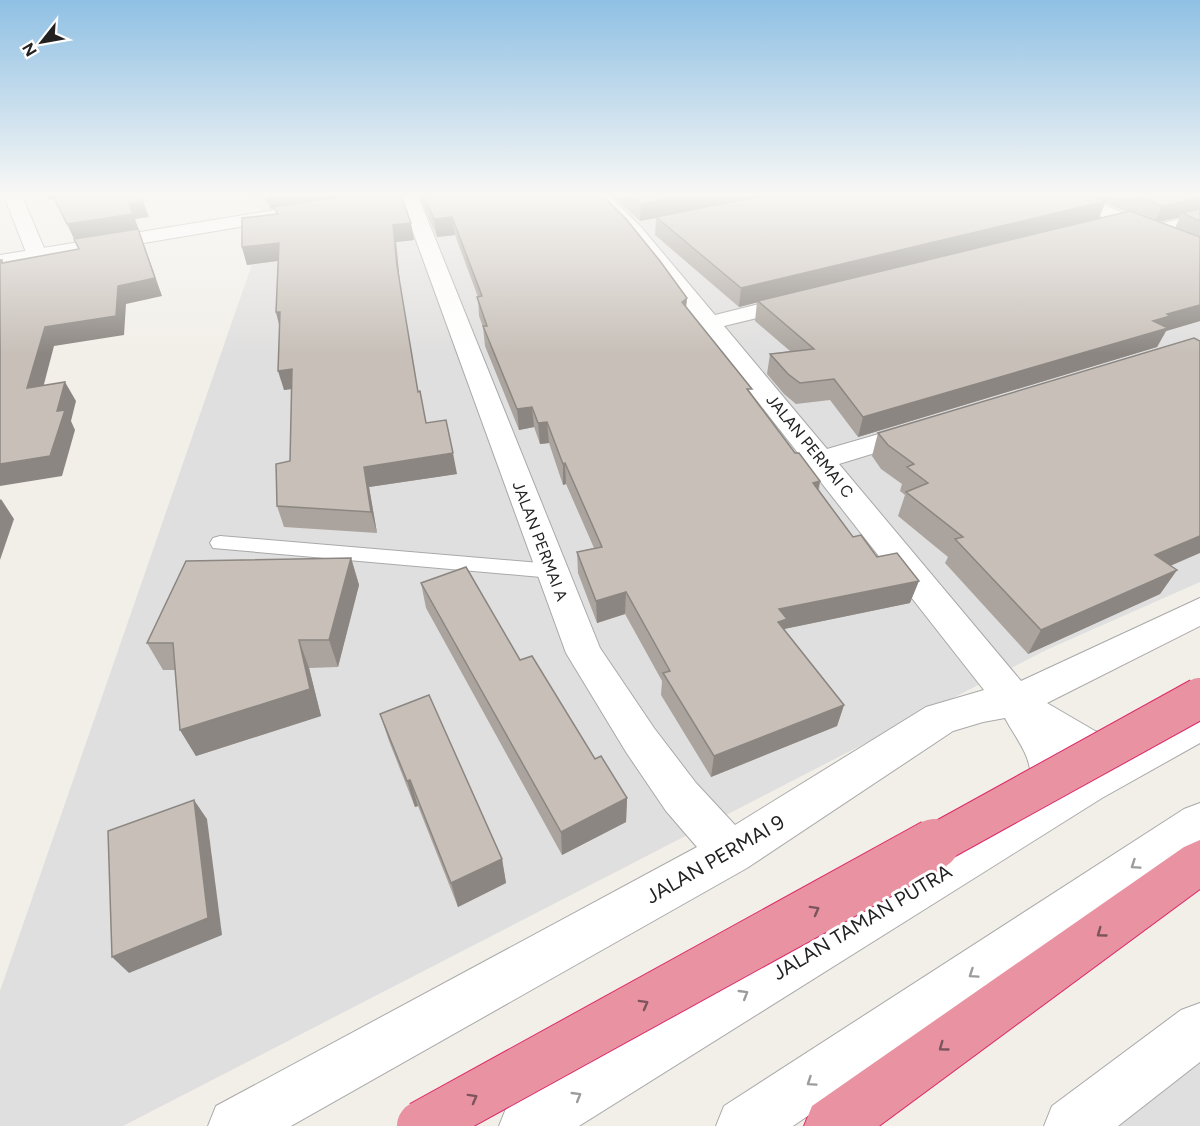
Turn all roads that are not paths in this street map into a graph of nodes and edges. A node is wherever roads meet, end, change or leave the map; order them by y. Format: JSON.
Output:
{"nodes":[{"id":1,"x":34,"y":249,"type":"edge"},
{"id":2,"x":77,"y":249,"type":"edge"},
{"id":3,"x":422,"y":249,"type":"edge"},
{"id":4,"x":659,"y":249,"type":"edge"},
{"id":5,"x":37,"y":255,"type":"junction"},
{"id":6,"x":0,"y":261,"type":"edge"},
{"id":7,"x":813,"y":297,"type":"edge"},
{"id":8,"x":710,"y":323,"type":"junction"},
{"id":9,"x":936,"y":425,"type":"edge"},
{"id":10,"x":822,"y":460,"type":"junction"},
{"id":11,"x":220,"y":543,"type":"dead end"},
{"id":12,"x":552,"y":571,"type":"junction"},
{"id":13,"x":1200,"y":611,"type":"edge"},
{"id":14,"x":1200,"y":698,"type":"edge"},
{"id":15,"x":1016,"y":701,"type":"junction"},
{"id":16,"x":1200,"y":723,"type":"edge"},
{"id":17,"x":1130,"y":761,"type":"junction"},
{"id":18,"x":1046,"y":811,"type":"junction"},
{"id":19,"x":1196,"y":841,"type":"edge"},
{"id":20,"x":731,"y":854,"type":"junction"},
{"id":21,"x":1200,"y":1029,"type":"edge"},
{"id":22,"x":236,"y":1126,"type":"edge"},
{"id":23,"x":422,"y":1126,"type":"edge"},
{"id":24,"x":527,"y":1126,"type":"edge"},
{"id":25,"x":744,"y":1126,"type":"edge"},
{"id":26,"x":832,"y":1126,"type":"edge"},
{"id":27,"x":1072,"y":1126,"type":"edge"}],
"edges":[{"from":1,"to":5,"type":"street"},
{"from":2,"to":5,"type":"street"},
{"from":3,"to":12,"type":"street","name":"JALAN PERMAI A"},
{"from":4,"to":8,"type":"street","name":"JALAN PERMAI C"},
{"from":5,"to":6,"type":"street"},
{"from":7,"to":8,"type":"street"},
{"from":8,"to":10,"type":"street","name":"JALAN PERMAI C"},
{"from":9,"to":10,"type":"street"},
{"from":10,"to":15,"type":"street","name":"JALAN PERMAI C"},
{"from":11,"to":12,"type":"lane"},
{"from":12,"to":20,"type":"street","name":"JALAN PERMAI A"},
{"from":13,"to":15,"type":"street","name":"JALAN PERMAI 9"},
{"from":23,"to":14,"type":"highway","one_way":true,"bridge":true},
{"from":15,"to":17,"type":"street","name":"JALAN PERMAI C"},
{"from":15,"to":18,"type":"street","name":"JALAN PERMAI C"},
{"from":15,"to":20,"type":"street","name":"JALAN PERMAI 9"},
{"from":16,"to":17,"type":"street","name":"JALAN TAMAN PUTRA"},
{"from":17,"to":18,"type":"street","name":"JALAN TAMAN PUTRA"},
{"from":24,"to":18,"type":"street","name":"JALAN TAMAN PUTRA","one_way":true},
{"from":19,"to":25,"type":"street","one_way":true},
{"from":19,"to":26,"type":"highway","one_way":true},
{"from":20,"to":22,"type":"street","name":"JALAN PERMAI 9"},
{"from":21,"to":27,"type":"street"}]}
